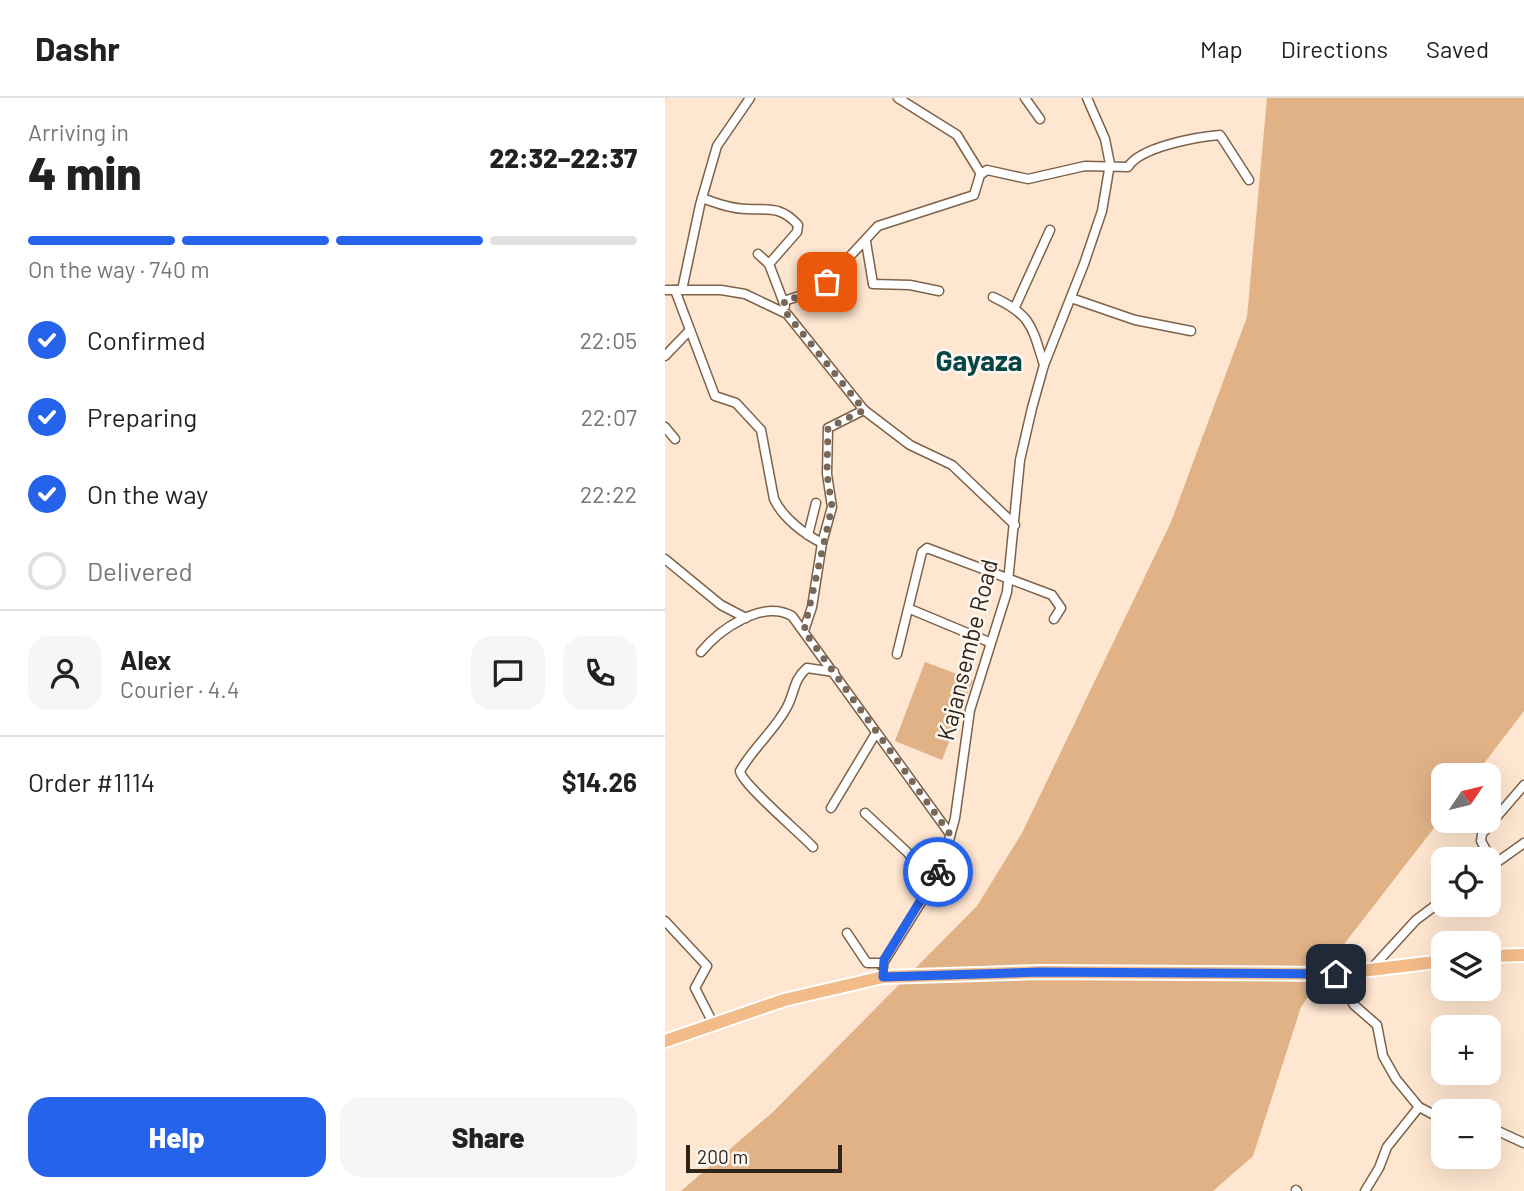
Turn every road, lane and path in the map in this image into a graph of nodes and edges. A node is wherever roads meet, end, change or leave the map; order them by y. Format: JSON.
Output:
{"nodes":[{"id":1,"x":750,"y":98,"type":"edge"},
{"id":2,"x":898,"y":98,"type":"edge"},
{"id":3,"x":1025,"y":98,"type":"edge"},
{"id":4,"x":1087,"y":98,"type":"edge"},
{"id":5,"x":1039,"y":119,"type":"dead end"},
{"id":6,"x":1109,"y":164,"type":"junction"},
{"id":7,"x":981,"y":174,"type":"junction"},
{"id":8,"x":1249,"y":180,"type":"dead end"},
{"id":9,"x":702,"y":198,"type":"junction"},
{"id":10,"x":1050,"y":230,"type":"dead end"},
{"id":11,"x":866,"y":242,"type":"junction"},
{"id":12,"x":758,"y":254,"type":"dead end"},
{"id":13,"x":769,"y":264,"type":"junction"},
{"id":14,"x":665,"y":290,"type":"edge"},
{"id":15,"x":679,"y":290,"type":"junction"},
{"id":16,"x":939,"y":291,"type":"dead end"},
{"id":17,"x":993,"y":297,"type":"dead end"},
{"id":18,"x":1071,"y":298,"type":"junction"},
{"id":19,"x":784,"y":301,"type":"junction"},
{"id":20,"x":1015,"y":307,"type":"junction"},
{"id":21,"x":787,"y":314,"type":"junction"},
{"id":22,"x":690,"y":330,"type":"junction"},
{"id":23,"x":1191,"y":331,"type":"dead end"},
{"id":24,"x":665,"y":356,"type":"edge"},
{"id":25,"x":1044,"y":365,"type":"junction"},
{"id":26,"x":864,"y":410,"type":"junction"},
{"id":27,"x":665,"y":427,"type":"edge"},
{"id":28,"x":675,"y":439,"type":"dead end"},
{"id":29,"x":816,"y":503,"type":"dead end"},
{"id":30,"x":1015,"y":524,"type":"junction"},
{"id":31,"x":808,"y":535,"type":"junction"},
{"id":32,"x":823,"y":543,"type":"junction"},
{"id":33,"x":665,"y":559,"type":"edge"},
{"id":34,"x":1008,"y":578,"type":"junction"},
{"id":35,"x":910,"y":609,"type":"junction"},
{"id":36,"x":746,"y":618,"type":"junction"},
{"id":37,"x":1054,"y":619,"type":"dead end"},
{"id":38,"x":804,"y":631,"type":"junction"},
{"id":39,"x":989,"y":642,"type":"junction"},
{"id":40,"x":701,"y":652,"type":"dead end"},
{"id":41,"x":897,"y":654,"type":"dead end"},
{"id":42,"x":835,"y":672,"type":"junction"},
{"id":43,"x":876,"y":733,"type":"junction"},
{"id":44,"x":1524,"y":785,"type":"edge"},
{"id":45,"x":831,"y":808,"type":"dead end"},
{"id":46,"x":865,"y":813,"type":"dead end"},
{"id":47,"x":950,"y":834,"type":"junction"},
{"id":48,"x":1524,"y":843,"type":"edge"},
{"id":49,"x":813,"y":847,"type":"dead end"},
{"id":50,"x":1483,"y":847,"type":"edge"},
{"id":51,"x":1501,"y":860,"type":"edge"},
{"id":52,"x":933,"y":883,"type":"junction"},
{"id":53,"x":1431,"y":908,"type":"edge"},
{"id":54,"x":665,"y":922,"type":"edge"},
{"id":55,"x":847,"y":933,"type":"dead end"},
{"id":56,"x":1524,"y":955,"type":"edge"},
{"id":57,"x":1501,"y":956,"type":"edge"},
{"id":58,"x":1431,"y":962,"type":"edge"},
{"id":59,"x":1372,"y":968,"type":"junction"},
{"id":60,"x":883,"y":970,"type":"junction"},
{"id":61,"x":1336,"y":974,"type":"junction"},
{"id":62,"x":714,"y":1025,"type":"junction"},
{"id":63,"x":665,"y":1041,"type":"edge"},
{"id":64,"x":1419,"y":1107,"type":"junction"},
{"id":65,"x":1431,"y":1113,"type":"edge"},
{"id":66,"x":1501,"y":1132,"type":"edge"},
{"id":67,"x":1524,"y":1143,"type":"edge"},
{"id":68,"x":1365,"y":1191,"type":"edge"}],
"edges":[{"from":1,"to":9,"type":"street"},
{"from":2,"to":7,"type":"street"},
{"from":3,"to":5,"type":"street"},
{"from":4,"to":6,"type":"street"},
{"from":6,"to":7,"type":"street"},
{"from":6,"to":8,"type":"street"},
{"from":6,"to":18,"type":"street","name":"Kajansembe Road"},
{"from":7,"to":11,"type":"street"},
{"from":9,"to":13,"type":"street"},
{"from":9,"to":15,"type":"street"},
{"from":10,"to":20,"type":"street"},
{"from":11,"to":16,"type":"street"},
{"from":11,"to":19,"type":"street"},
{"from":12,"to":13,"type":"street"},
{"from":13,"to":19,"type":"street"},
{"from":14,"to":15,"type":"street"},
{"from":15,"to":21,"type":"street"},
{"from":15,"to":22,"type":"street"},
{"from":17,"to":20,"type":"street"},
{"from":18,"to":23,"type":"street"},
{"from":18,"to":25,"type":"street","name":"Kajansembe Road"},
{"from":19,"to":21,"type":"street"},
{"from":20,"to":25,"type":"street"},
{"from":21,"to":26,"type":"street"},
{"from":22,"to":24,"type":"street"},
{"from":22,"to":31,"type":"street"},
{"from":25,"to":30,"type":"street","name":"Kajansembe Road"},
{"from":26,"to":30,"type":"street"},
{"from":26,"to":32,"type":"street"},
{"from":27,"to":28,"type":"street"},
{"from":29,"to":31,"type":"street"},
{"from":30,"to":34,"type":"street","name":"Kajansembe Road"},
{"from":31,"to":32,"type":"street"},
{"from":32,"to":38,"type":"street"},
{"from":33,"to":36,"type":"street"},
{"from":34,"to":35,"type":"street"},
{"from":34,"to":37,"type":"street"},
{"from":34,"to":39,"type":"street","name":"Kajansembe Road"},
{"from":35,"to":39,"type":"street"},
{"from":35,"to":41,"type":"street"},
{"from":36,"to":38,"type":"street"},
{"from":36,"to":40,"type":"street"},
{"from":38,"to":42,"type":"street"},
{"from":39,"to":47,"type":"street","name":"Kajansembe Road"},
{"from":42,"to":43,"type":"street"},
{"from":42,"to":49,"type":"street"},
{"from":43,"to":45,"type":"street"},
{"from":43,"to":47,"type":"street"},
{"from":44,"to":50,"type":"street"},
{"from":46,"to":52,"type":"street"},
{"from":47,"to":52,"type":"street","name":"Kajansembe Road"},
{"from":48,"to":51,"type":"street"},
{"from":52,"to":60,"type":"street","name":"Kajansembe Road"},
{"from":53,"to":59,"type":"street"},
{"from":54,"to":62,"type":"street"},
{"from":55,"to":60,"type":"street"},
{"from":56,"to":57,"type":"highway"},
{"from":58,"to":59,"type":"highway"},
{"from":59,"to":61,"type":"highway"},
{"from":60,"to":61,"type":"highway"},
{"from":60,"to":62,"type":"highway"},
{"from":61,"to":64,"type":"street"},
{"from":62,"to":63,"type":"highway"},
{"from":64,"to":65,"type":"street"},
{"from":64,"to":68,"type":"street"},
{"from":66,"to":67,"type":"street"}]}
